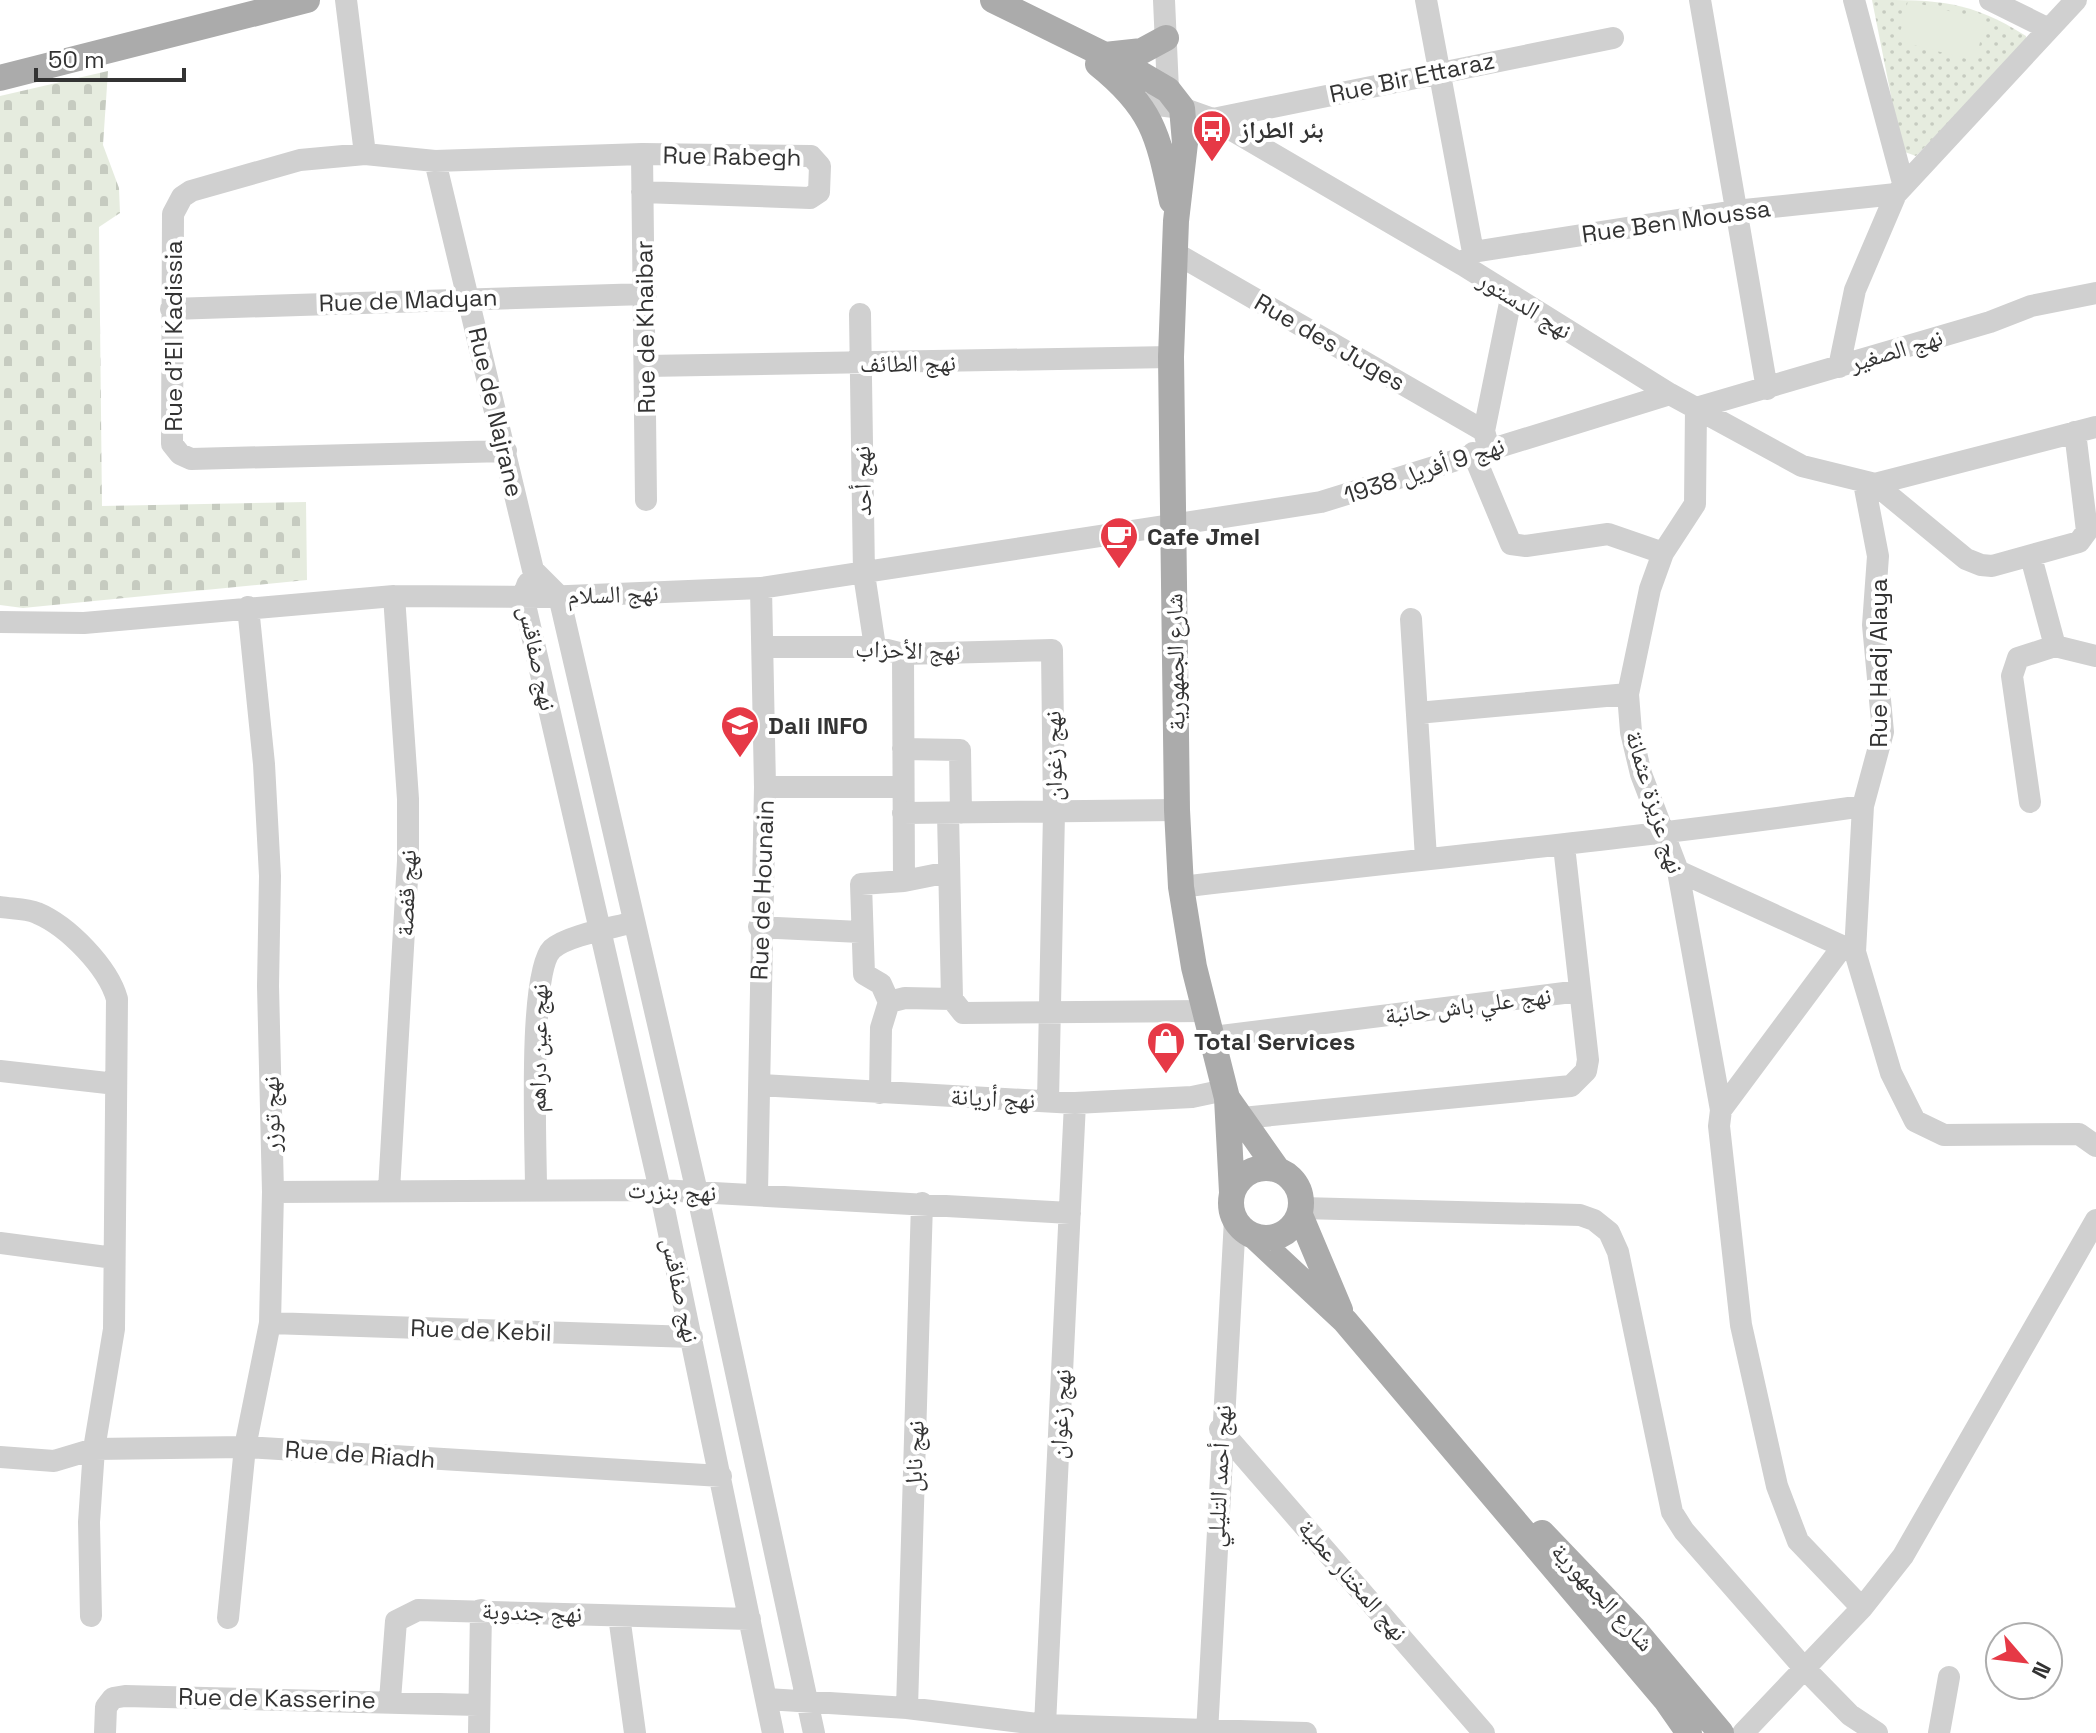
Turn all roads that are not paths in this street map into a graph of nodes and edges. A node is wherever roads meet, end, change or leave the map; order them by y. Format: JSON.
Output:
{"nodes":[{"id":1,"x":307,"y":0,"type":"edge"},
{"id":2,"x":346,"y":0,"type":"edge"},
{"id":3,"x":993,"y":0,"type":"edge"},
{"id":4,"x":1164,"y":0,"type":"edge"},
{"id":5,"x":1426,"y":0,"type":"edge"},
{"id":6,"x":1700,"y":0,"type":"edge"},
{"id":7,"x":1854,"y":0,"type":"edge"},
{"id":8,"x":1990,"y":0,"type":"edge"},
{"id":9,"x":2076,"y":0,"type":"edge"},
{"id":10,"x":2049,"y":29,"type":"junction"},
{"id":11,"x":1166,"y":38,"type":"junction"},
{"id":12,"x":1613,"y":38,"type":"dead end"},
{"id":13,"x":1068,"y":39,"type":"junction"},
{"id":14,"x":1104,"y":55,"type":"junction"},
{"id":15,"x":1437,"y":71,"type":"junction"},
{"id":16,"x":0,"y":78,"type":"edge"},
{"id":17,"x":1175,"y":99,"type":"junction"},
{"id":18,"x":1141,"y":103,"type":"junction"},
{"id":19,"x":1213,"y":119,"type":"junction"},
{"id":20,"x":365,"y":154,"type":"junction"},
{"id":21,"x":642,"y":154,"type":"junction"},
{"id":22,"x":435,"y":161,"type":"junction"},
{"id":23,"x":1899,"y":189,"type":"junction"},
{"id":24,"x":642,"y":192,"type":"junction"},
{"id":25,"x":1735,"y":211,"type":"junction"},
{"id":26,"x":1176,"y":221,"type":"junction"},
{"id":27,"x":1177,"y":254,"type":"junction"},
{"id":28,"x":1468,"y":259,"type":"junction"},
{"id":29,"x":2096,"y":293,"type":"edge"},
{"id":30,"x":646,"y":294,"type":"junction"},
{"id":31,"x":468,"y":297,"type":"junction"},
{"id":32,"x":1511,"y":298,"type":"junction"},
{"id":33,"x":171,"y":309,"type":"junction"},
{"id":34,"x":860,"y":314,"type":"dead end"},
{"id":35,"x":1171,"y":357,"type":"junction"},
{"id":36,"x":860,"y":364,"type":"junction"},
{"id":37,"x":646,"y":366,"type":"junction"},
{"id":38,"x":1839,"y":367,"type":"junction"},
{"id":39,"x":1767,"y":389,"type":"junction"},
{"id":40,"x":1670,"y":394,"type":"junction"},
{"id":41,"x":1696,"y":408,"type":"junction"},
{"id":42,"x":2085,"y":430,"type":"edge"},
{"id":43,"x":1482,"y":444,"type":"junction"},
{"id":44,"x":506,"y":451,"type":"junction"},
{"id":45,"x":1870,"y":484,"type":"junction"},
{"id":46,"x":646,"y":500,"type":"dead end"},
{"id":47,"x":1173,"y":523,"type":"junction"},
{"id":48,"x":1663,"y":553,"type":"junction"},
{"id":49,"x":2031,"y":557,"type":"junction"},
{"id":50,"x":533,"y":570,"type":"junction"},
{"id":51,"x":864,"y":574,"type":"junction"},
{"id":52,"x":761,"y":588,"type":"junction"},
{"id":53,"x":394,"y":596,"type":"junction"},
{"id":54,"x":523,"y":596,"type":"junction"},
{"id":55,"x":559,"y":596,"type":"junction"},
{"id":56,"x":248,"y":607,"type":"junction"},
{"id":57,"x":1411,"y":619,"type":"dead end"},
{"id":58,"x":0,"y":622,"type":"edge"},
{"id":59,"x":2055,"y":646,"type":"junction"},
{"id":60,"x":764,"y":647,"type":"junction"},
{"id":61,"x":875,"y":647,"type":"junction"},
{"id":62,"x":1052,"y":650,"type":"joint"},
{"id":63,"x":903,"y":654,"type":"junction"},
{"id":64,"x":2096,"y":656,"type":"edge"},
{"id":65,"x":1628,"y":694,"type":"junction"},
{"id":66,"x":1417,"y":713,"type":"junction"},
{"id":67,"x":903,"y":749,"type":"junction"},
{"id":68,"x":765,"y":787,"type":"junction"},
{"id":69,"x":903,"y":787,"type":"junction"},
{"id":70,"x":2030,"y":802,"type":"dead end"},
{"id":71,"x":1863,"y":806,"type":"junction"},
{"id":72,"x":1177,"y":810,"type":"junction"},
{"id":73,"x":903,"y":813,"type":"junction"},
{"id":74,"x":954,"y":813,"type":"junction"},
{"id":75,"x":1054,"y":813,"type":"junction"},
{"id":76,"x":1666,"y":835,"type":"junction"},
{"id":77,"x":1564,"y":846,"type":"junction"},
{"id":78,"x":1426,"y":858,"type":"junction"},
{"id":79,"x":1678,"y":871,"type":"junction"},
{"id":80,"x":949,"y":872,"type":"junction"},
{"id":81,"x":904,"y":881,"type":"junction"},
{"id":82,"x":1181,"y":887,"type":"junction"},
{"id":83,"x":0,"y":907,"type":"edge"},
{"id":84,"x":634,"y":922,"type":"junction"},
{"id":85,"x":759,"y":927,"type":"junction"},
{"id":86,"x":600,"y":931,"type":"junction"},
{"id":87,"x":860,"y":932,"type":"junction"},
{"id":88,"x":1849,"y":949,"type":"junction"},
{"id":89,"x":1580,"y":991,"type":"junction"},
{"id":90,"x":952,"y":999,"type":"junction"},
{"id":91,"x":889,"y":1002,"type":"junction"},
{"id":92,"x":1205,"y":1011,"type":"junction"},
{"id":93,"x":1049,"y":1012,"type":"junction"},
{"id":94,"x":1213,"y":1037,"type":"junction"},
{"id":95,"x":0,"y":1071,"type":"edge"},
{"id":96,"x":116,"y":1084,"type":"junction"},
{"id":97,"x":760,"y":1085,"type":"junction"},
{"id":98,"x":880,"y":1093,"type":"junction"},
{"id":99,"x":1048,"y":1101,"type":"junction"},
{"id":100,"x":1231,"y":1102,"type":"junction"},
{"id":101,"x":1075,"y":1103,"type":"junction"},
{"id":102,"x":1721,"y":1110,"type":"junction"},
{"id":103,"x":2096,"y":1146,"type":"edge"},
{"id":104,"x":1277,"y":1169,"type":"junction"},
{"id":105,"x":536,"y":1189,"type":"junction"},
{"id":106,"x":389,"y":1190,"type":"junction"},
{"id":107,"x":660,"y":1190,"type":"junction"},
{"id":108,"x":273,"y":1192,"type":"junction"},
{"id":109,"x":697,"y":1192,"type":"junction"},
{"id":110,"x":1232,"y":1192,"type":"junction"},
{"id":111,"x":757,"y":1193,"type":"junction"},
{"id":112,"x":922,"y":1203,"type":"junction"},
{"id":113,"x":1300,"y":1212,"type":"junction"},
{"id":114,"x":1070,"y":1213,"type":"junction"},
{"id":115,"x":1235,"y":1219,"type":"junction"},
{"id":116,"x":2096,"y":1220,"type":"edge"},
{"id":117,"x":1255,"y":1237,"type":"junction"},
{"id":118,"x":0,"y":1243,"type":"edge"},
{"id":119,"x":114,"y":1258,"type":"junction"},
{"id":120,"x":1345,"y":1321,"type":"junction"},
{"id":121,"x":270,"y":1323,"type":"junction"},
{"id":122,"x":692,"y":1337,"type":"junction"},
{"id":123,"x":1220,"y":1429,"type":"junction"},
{"id":124,"x":245,"y":1447,"type":"junction"},
{"id":125,"x":94,"y":1449,"type":"junction"},
{"id":126,"x":0,"y":1457,"type":"edge"},
{"id":127,"x":1473,"y":1473,"type":"junction"},
{"id":128,"x":721,"y":1476,"type":"junction"},
{"id":129,"x":1862,"y":1608,"type":"junction"},
{"id":130,"x":481,"y":1610,"type":"junction"},
{"id":131,"x":91,"y":1616,"type":"dead end"},
{"id":132,"x":619,"y":1616,"type":"junction"},
{"id":133,"x":228,"y":1618,"type":"dead end"},
{"id":134,"x":750,"y":1619,"type":"junction"},
{"id":135,"x":1804,"y":1668,"type":"junction"},
{"id":136,"x":1949,"y":1677,"type":"dead end"},
{"id":137,"x":767,"y":1699,"type":"junction"},
{"id":138,"x":390,"y":1700,"type":"junction"},
{"id":139,"x":806,"y":1702,"type":"junction"},
{"id":140,"x":478,"y":1705,"type":"junction"},
{"id":141,"x":907,"y":1708,"type":"junction"},
{"id":142,"x":1045,"y":1725,"type":"junction"},
{"id":143,"x":105,"y":1733,"type":"edge"},
{"id":144,"x":479,"y":1733,"type":"edge"},
{"id":145,"x":635,"y":1733,"type":"edge"},
{"id":146,"x":773,"y":1733,"type":"edge"},
{"id":147,"x":814,"y":1733,"type":"edge"},
{"id":148,"x":1207,"y":1733,"type":"edge"},
{"id":149,"x":1306,"y":1733,"type":"edge"},
{"id":150,"x":1484,"y":1733,"type":"edge"},
{"id":151,"x":1689,"y":1733,"type":"edge"},
{"id":152,"x":1721,"y":1733,"type":"edge"},
{"id":153,"x":1743,"y":1733,"type":"edge"},
{"id":154,"x":1877,"y":1733,"type":"edge"},
{"id":155,"x":1939,"y":1733,"type":"edge"}],
"edges":[{"from":1,"to":16,"type":"main road"},
{"from":2,"to":20,"type":"street"},
{"from":3,"to":13,"type":"main road"},
{"from":4,"to":11,"type":"street"},
{"from":5,"to":15,"type":"street"},
{"from":6,"to":25,"type":"street"},
{"from":7,"to":23,"type":"street"},
{"from":8,"to":10,"type":"street"},
{"from":9,"to":10,"type":"street"},
{"from":10,"to":23,"type":"street"},
{"from":11,"to":14,"type":"main road"},
{"from":11,"to":17,"type":"street"},
{"from":12,"to":15,"type":"street","name":"Rue Bir Ettaraz"},
{"from":13,"to":14,"type":"main road"},
{"from":13,"to":18,"type":"main road"},
{"from":14,"to":17,"type":"main road"},
{"from":15,"to":19,"type":"street","name":"Rue Bir Ettaraz"},
{"from":15,"to":28,"type":"street"},
{"from":17,"to":18,"type":"street","name":"نهج الدستور"},
{"from":17,"to":19,"type":"street","name":"نهج الدستور"},
{"from":17,"to":26,"type":"main road"},
{"from":18,"to":26,"type":"main road"},
{"from":19,"to":28,"type":"street","name":"نهج الدستور"},
{"from":20,"to":22,"type":"street","name":"Rue d'El Kadissia"},
{"from":20,"to":33,"type":"street","name":"Rue d'El Kadissia"},
{"from":21,"to":22,"type":"street","name":"Rue Rabegh"},
{"from":21,"to":24,"type":"street","name":"Rue de Khaibar"},
{"from":21,"to":24,"type":"street","name":"Rue Rabegh"},
{"from":22,"to":31,"type":"street","name":"Rue de Najrane"},
{"from":23,"to":25,"type":"street","name":"Rue Ben Moussa"},
{"from":23,"to":38,"type":"street"},
{"from":24,"to":30,"type":"street","name":"Rue de Khaibar"},
{"from":25,"to":28,"type":"street","name":"Rue Ben Moussa"},
{"from":25,"to":39,"type":"street"},
{"from":26,"to":27,"type":"main road","name":"شارع الجمهورية"},
{"from":27,"to":35,"type":"main road","name":"شارع الجمهورية"},
{"from":27,"to":43,"type":"street","name":"Rue des Juges"},
{"from":28,"to":32,"type":"street","name":"نهج الدستور"},
{"from":29,"to":38,"type":"street","name":"نهج الصغير"},
{"from":30,"to":31,"type":"street","name":"Rue de Madyan"},
{"from":30,"to":37,"type":"street","name":"Rue de Khaibar"},
{"from":31,"to":33,"type":"street","name":"Rue de Madyan"},
{"from":31,"to":44,"type":"street","name":"Rue de Najrane"},
{"from":32,"to":40,"type":"street","name":"نهج الدستور"},
{"from":32,"to":43,"type":"street"},
{"from":33,"to":44,"type":"street","name":"Rue d'El Kadissia"},
{"from":34,"to":36,"type":"street","name":"نهج أحد"},
{"from":35,"to":36,"type":"street","name":"نهج الطائف"},
{"from":35,"to":47,"type":"main road","name":"شارع الجمهورية"},
{"from":36,"to":37,"type":"street","name":"نهج الطائف"},
{"from":36,"to":51,"type":"street","name":"نهج أحد"},
{"from":37,"to":46,"type":"street","name":"Rue de Khaibar"},
{"from":38,"to":39,"type":"street","name":"نهج الصغير"},
{"from":39,"to":41,"type":"street","name":"نهج الصغير"},
{"from":40,"to":41,"type":"street","name":"نهج الدستور"},
{"from":40,"to":43,"type":"street","name":"نهج 9 أفريل 1938"},
{"from":41,"to":45,"type":"street","name":"نهج الدستور"},
{"from":41,"to":48,"type":"street","name":"نهج عزيزة عثمانة"},
{"from":42,"to":45,"type":"street"},
{"from":42,"to":49,"type":"street"},
{"from":43,"to":47,"type":"street","name":"نهج 9 أفريل 1938"},
{"from":43,"to":48,"type":"street"},
{"from":44,"to":50,"type":"street","name":"Rue de Najrane"},
{"from":45,"to":49,"type":"street"},
{"from":45,"to":71,"type":"street","name":"Rue Hadj Alaya"},
{"from":47,"to":51,"type":"street","name":"نهج السلام"},
{"from":47,"to":72,"type":"main road","name":"شارع الجمهورية"},
{"from":48,"to":65,"type":"street","name":"نهج عزيزة عثمانة"},
{"from":49,"to":59,"type":"street"},
{"from":50,"to":54,"type":"street","name":"نهج صفاقس"},
{"from":50,"to":55,"type":"street","name":"نهج صفاقس"},
{"from":51,"to":52,"type":"street","name":"نهج السلام"},
{"from":51,"to":61,"type":"street","name":"نهج أحد"},
{"from":52,"to":55,"type":"street","name":"نهج السلام"},
{"from":52,"to":60,"type":"street","name":"Rue de Hounain"},
{"from":53,"to":54,"type":"street","name":"نهج السلام"},
{"from":53,"to":56,"type":"street","name":"نهج السلام"},
{"from":53,"to":106,"type":"street","name":"نهج قفصة"},
{"from":54,"to":55,"type":"street","name":"نهج السلام"},
{"from":54,"to":86,"type":"street","name":"نهج صفاقس"},
{"from":55,"to":84,"type":"street","name":"نهج صفاقس"},
{"from":56,"to":58,"type":"street","name":"نهج السلام"},
{"from":56,"to":108,"type":"street","name":"نهج توزر"},
{"from":57,"to":66,"type":"street"},
{"from":59,"to":64,"type":"street"},
{"from":59,"to":70,"type":"street"},
{"from":60,"to":61,"type":"street","name":"نهج الأحزاب"},
{"from":60,"to":68,"type":"street","name":"Rue de Hounain"},
{"from":61,"to":63,"type":"street","name":"نهج الأحزاب"},
{"from":62,"to":63,"type":"street","name":"نهج الأحزاب"},
{"from":62,"to":75,"type":"street","name":"نهج زغوان"},
{"from":63,"to":67,"type":"street"},
{"from":65,"to":66,"type":"street"},
{"from":65,"to":76,"type":"street","name":"نهج عزيزة عثمانة"},
{"from":66,"to":78,"type":"street"},
{"from":67,"to":69,"type":"street"},
{"from":67,"to":74,"type":"street"},
{"from":68,"to":69,"type":"street"},
{"from":68,"to":85,"type":"street","name":"Rue de Hounain"},
{"from":69,"to":73,"type":"street"},
{"from":71,"to":76,"type":"street"},
{"from":71,"to":88,"type":"street","name":"Rue Hadj Alaya"},
{"from":72,"to":75,"type":"street"},
{"from":72,"to":82,"type":"main road","name":"شارع الجمهورية"},
{"from":73,"to":74,"type":"street"},
{"from":73,"to":81,"type":"street"},
{"from":74,"to":75,"type":"street"},
{"from":74,"to":80,"type":"street"},
{"from":75,"to":93,"type":"street","name":"نهج زغوان"},
{"from":76,"to":77,"type":"street"},
{"from":76,"to":79,"type":"street","name":"نهج عزيزة عثمانة"},
{"from":77,"to":78,"type":"street"},
{"from":77,"to":89,"type":"street"},
{"from":78,"to":82,"type":"street"},
{"from":79,"to":88,"type":"street"},
{"from":79,"to":102,"type":"street","name":"نهج عزيزة عثمانة"},
{"from":80,"to":81,"type":"street"},
{"from":80,"to":90,"type":"street"},
{"from":81,"to":87,"type":"street"},
{"from":82,"to":92,"type":"main road","name":"شارع الجمهورية"},
{"from":83,"to":96,"type":"street"},
{"from":84,"to":86,"type":"street","name":"نهج عين دراهم"},
{"from":84,"to":109,"type":"street","name":"نهج صفاقس"},
{"from":85,"to":87,"type":"street"},
{"from":85,"to":97,"type":"street","name":"Rue de Hounain"},
{"from":86,"to":105,"type":"street","name":"نهج عين دراهم"},
{"from":86,"to":107,"type":"street","name":"نهج صفاقس"},
{"from":87,"to":91,"type":"street"},
{"from":88,"to":102,"type":"street"},
{"from":88,"to":103,"type":"street","name":"Rue Hadj Alaya"},
{"from":89,"to":94,"type":"street","name":"نهج علي باش حانبة"},
{"from":89,"to":100,"type":"street","name":"نهج أريانة"},
{"from":90,"to":91,"type":"street"},
{"from":90,"to":93,"type":"street"},
{"from":91,"to":98,"type":"street"},
{"from":92,"to":93,"type":"street"},
{"from":92,"to":94,"type":"main road","name":"شارع الجمهورية"},
{"from":93,"to":99,"type":"street","name":"نهج زغوان"},
{"from":94,"to":100,"type":"main road","name":"شارع الجمهورية"},
{"from":95,"to":96,"type":"street"},
{"from":96,"to":119,"type":"street"},
{"from":97,"to":98,"type":"street","name":"نهج أريانة"},
{"from":97,"to":111,"type":"street","name":"Rue de Hounain"},
{"from":98,"to":99,"type":"street","name":"نهج أريانة"},
{"from":99,"to":101,"type":"street","name":"نهج أريانة"},
{"from":100,"to":101,"type":"street","name":"نهج أريانة"},
{"from":100,"to":104,"type":"main road"},
{"from":100,"to":110,"type":"main road"},
{"from":101,"to":114,"type":"street","name":"نهج زغوان"},
{"from":102,"to":129,"type":"street","name":"نهج عزيزة عثمانة"},
{"from":104,"to":110,"type":"main road"},
{"from":104,"to":113,"type":"main road"},
{"from":105,"to":106,"type":"street","name":"نهج بنزرت"},
{"from":105,"to":107,"type":"street","name":"نهج بنزرت"},
{"from":106,"to":108,"type":"street","name":"نهج بنزرت"},
{"from":107,"to":109,"type":"street","name":"نهج بنزرت"},
{"from":107,"to":122,"type":"street","name":"نهج صفاقس"},
{"from":108,"to":121,"type":"street","name":"نهج توزر"},
{"from":109,"to":111,"type":"street","name":"نهج بنزرت"},
{"from":109,"to":139,"type":"street","name":"نهج صفاقس"},
{"from":110,"to":115,"type":"main road"},
{"from":111,"to":112,"type":"street","name":"نهج بنزرت"},
{"from":112,"to":114,"type":"street","name":"نهج بنزرت"},
{"from":112,"to":141,"type":"street","name":"نهج نابل"},
{"from":113,"to":117,"type":"main road"},
{"from":113,"to":120,"type":"main road"},
{"from":113,"to":135,"type":"street"},
{"from":114,"to":142,"type":"street","name":"نهج زغوان"},
{"from":115,"to":117,"type":"main road"},
{"from":115,"to":123,"type":"street","name":"نهج أحمد التليلي"},
{"from":116,"to":129,"type":"street"},
{"from":117,"to":120,"type":"main road"},
{"from":118,"to":119,"type":"street"},
{"from":119,"to":125,"type":"street"},
{"from":120,"to":127,"type":"main road"},
{"from":121,"to":122,"type":"street","name":"Rue de Kebil"},
{"from":121,"to":124,"type":"street","name":"نهج توزر"},
{"from":122,"to":128,"type":"street","name":"نهج صفاقس"},
{"from":123,"to":148,"type":"street","name":"نهج أحمد التليلي"},
{"from":123,"to":150,"type":"street","name":"نهج المختار عطية"},
{"from":124,"to":125,"type":"street","name":"Rue de Riadh"},
{"from":124,"to":128,"type":"street","name":"Rue de Riadh"},
{"from":124,"to":133,"type":"street","name":"نهج توزر"},
{"from":125,"to":126,"type":"street","name":"Rue de Riadh"},
{"from":125,"to":131,"type":"street"},
{"from":127,"to":151,"type":"main road"},
{"from":127,"to":152,"type":"main road","name":"شارع الجمهورية"},
{"from":128,"to":134,"type":"street","name":"نهج صفاقس"},
{"from":129,"to":135,"type":"street"},
{"from":130,"to":132,"type":"street","name":"نهج جندوبة"},
{"from":130,"to":138,"type":"street","name":"نهج جندوبة"},
{"from":130,"to":140,"type":"street"},
{"from":132,"to":134,"type":"street","name":"نهج جندوبة"},
{"from":132,"to":145,"type":"street"},
{"from":134,"to":137,"type":"street","name":"نهج صفاقس"},
{"from":135,"to":153,"type":"street"},
{"from":135,"to":154,"type":"street"},
{"from":136,"to":155,"type":"street"},
{"from":137,"to":139,"type":"street"},
{"from":137,"to":146,"type":"street","name":"نهج صفاقس"},
{"from":138,"to":140,"type":"street","name":"Rue de Kasserine"},
{"from":138,"to":143,"type":"street","name":"Rue de Kasserine"},
{"from":139,"to":141,"type":"street"},
{"from":139,"to":147,"type":"street","name":"نهج صفاقس"},
{"from":140,"to":144,"type":"street"},
{"from":141,"to":142,"type":"street"},
{"from":142,"to":148,"type":"street"},
{"from":148,"to":149,"type":"street"}]}
